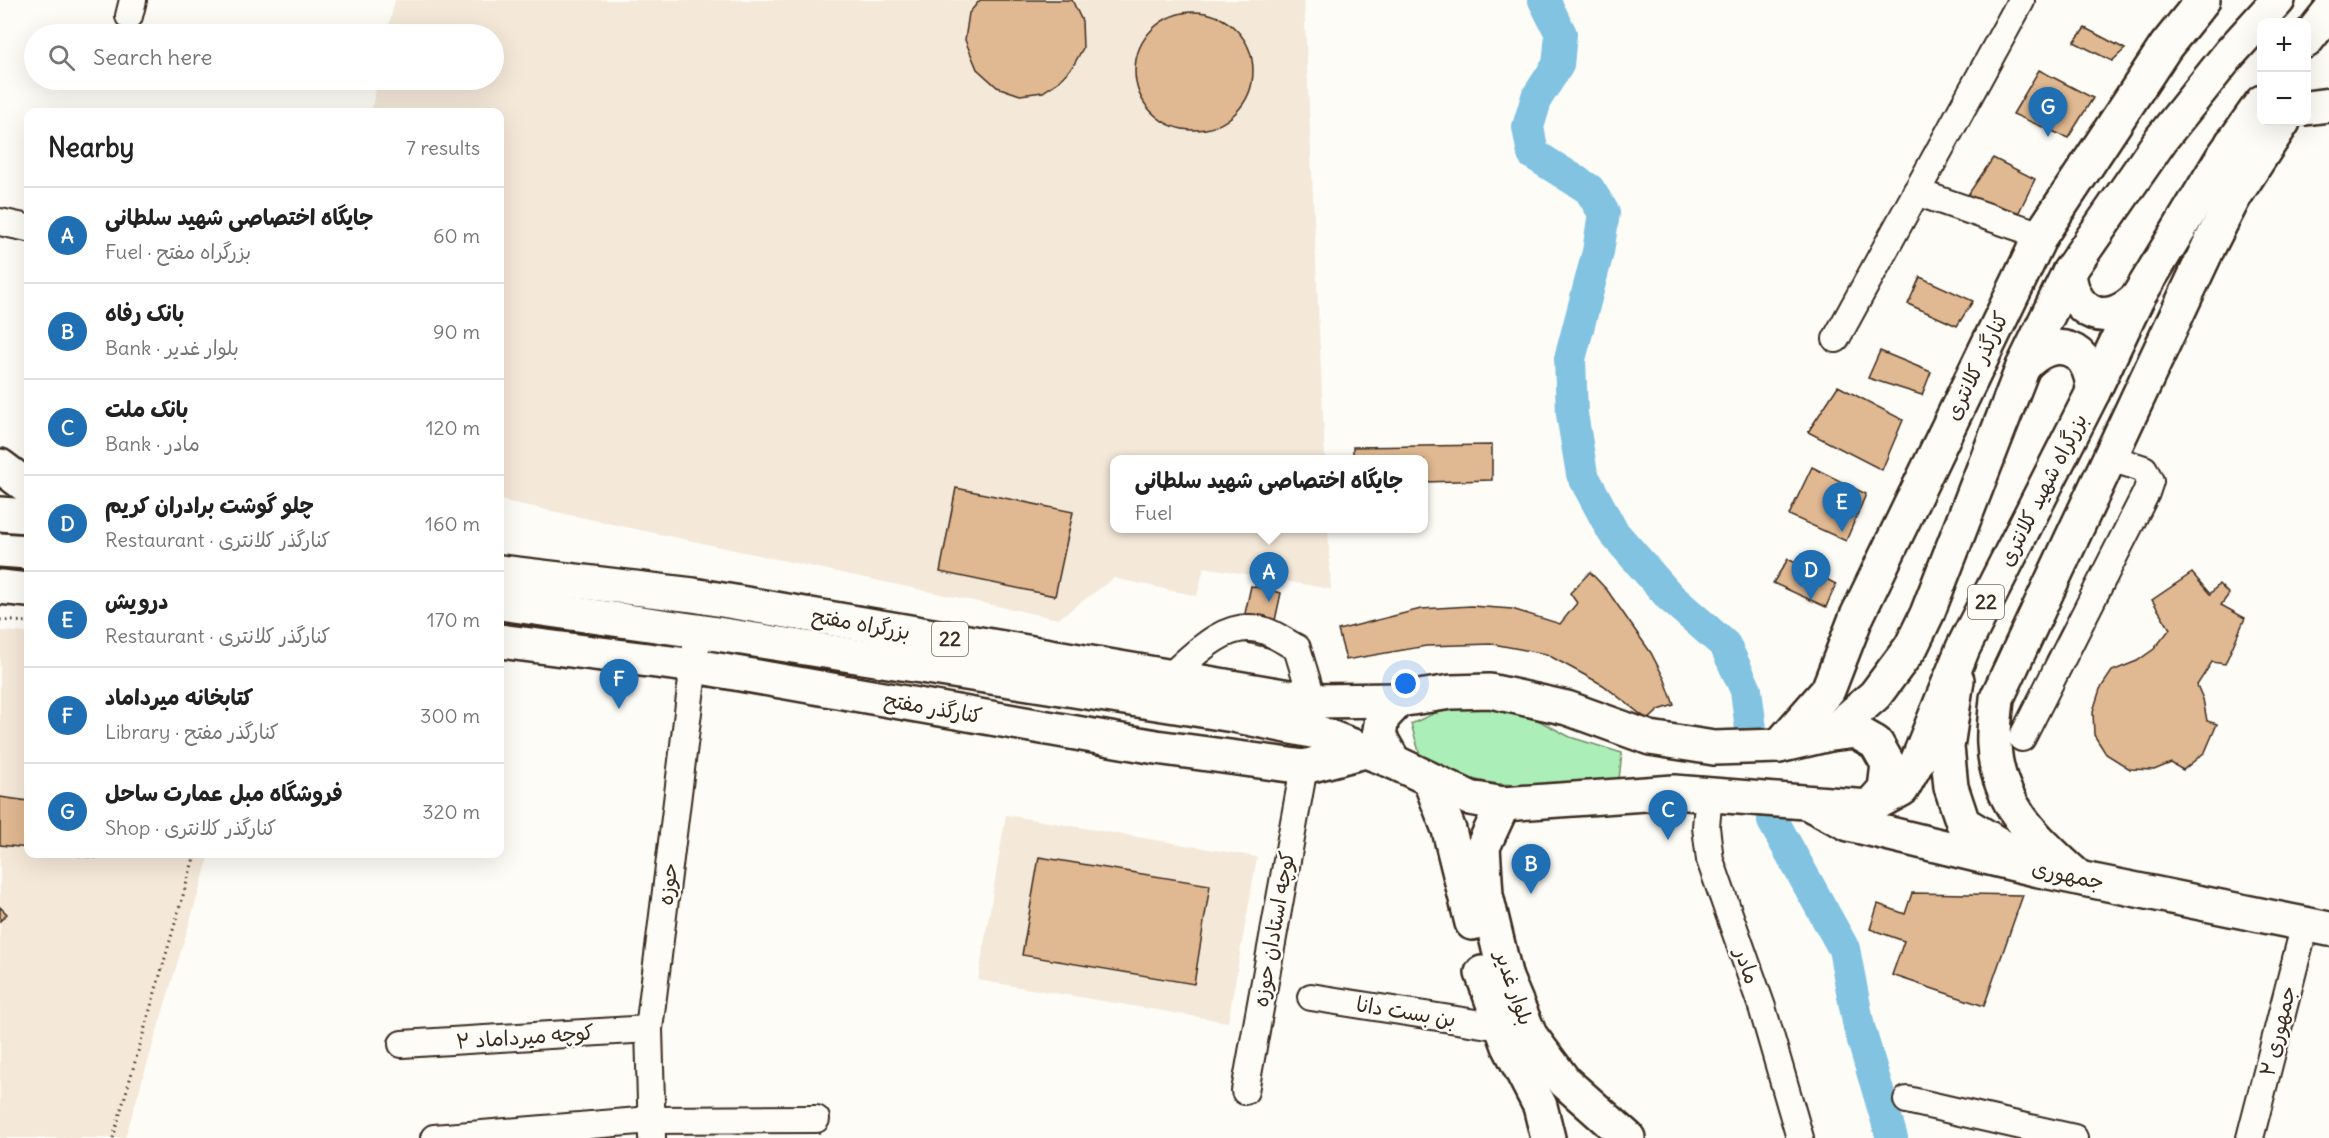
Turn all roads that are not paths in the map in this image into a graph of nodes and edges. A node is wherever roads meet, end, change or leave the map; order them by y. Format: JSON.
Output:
{"nodes":[{"id":1,"x":2203,"y":0,"type":"edge"},
{"id":2,"x":2278,"y":0,"type":"edge"},
{"id":3,"x":2021,"y":1,"type":"edge"},
{"id":4,"x":2329,"y":12,"type":"edge"},
{"id":5,"x":2311,"y":36,"type":"edge"},
{"id":6,"x":2329,"y":105,"type":"edge"},
{"id":7,"x":2311,"y":107,"type":"edge"},
{"id":8,"x":2257,"y":112,"type":"edge"},
{"id":9,"x":2280,"y":126,"type":"edge"},
{"id":10,"x":2246,"y":133,"type":"edge"},
{"id":11,"x":1916,"y":192,"type":"junction"},
{"id":12,"x":2234,"y":197,"type":"junction"},
{"id":13,"x":0,"y":222,"type":"edge"},
{"id":14,"x":24,"y":227,"type":"edge"},
{"id":15,"x":2041,"y":235,"type":"junction"},
{"id":16,"x":2069,"y":272,"type":"junction"},
{"id":17,"x":2138,"y":297,"type":"junction"},
{"id":18,"x":1836,"y":339,"type":"dead end"},
{"id":19,"x":2023,"y":367,"type":"junction"},
{"id":20,"x":2093,"y":392,"type":"junction"},
{"id":21,"x":2111,"y":458,"type":"junction"},
{"id":22,"x":0,"y":466,"type":"edge"},
{"id":23,"x":24,"y":484,"type":"edge"},
{"id":24,"x":0,"y":514,"type":"edge"},
{"id":25,"x":24,"y":516,"type":"edge"},
{"id":26,"x":0,"y":550,"type":"edge"},
{"id":27,"x":24,"y":552,"type":"edge"},
{"id":28,"x":504,"y":572,"type":"edge"},
{"id":29,"x":0,"y":587,"type":"edge"},
{"id":30,"x":24,"y":590,"type":"edge"},
{"id":31,"x":504,"y":604,"type":"edge"},
{"id":32,"x":698,"y":631,"type":"junction"},
{"id":33,"x":504,"y":642,"type":"edge"},
{"id":34,"x":1963,"y":648,"type":"junction"},
{"id":35,"x":695,"y":666,"type":"junction"},
{"id":36,"x":1166,"y":691,"type":"junction"},
{"id":37,"x":1399,"y":700,"type":"junction"},
{"id":38,"x":1313,"y":701,"type":"junction"},
{"id":39,"x":1830,"y":734,"type":"junction"},
{"id":40,"x":2022,"y":738,"type":"dead end"},
{"id":41,"x":1779,"y":746,"type":"junction"},
{"id":42,"x":1156,"y":747,"type":"junction"},
{"id":43,"x":1380,"y":757,"type":"junction"},
{"id":44,"x":1304,"y":767,"type":"junction"},
{"id":45,"x":1430,"y":781,"type":"junction"},
{"id":46,"x":1709,"y":793,"type":"junction"},
{"id":47,"x":1503,"y":804,"type":"junction"},
{"id":48,"x":1812,"y":805,"type":"junction"},
{"id":49,"x":1869,"y":807,"type":"junction"},
{"id":50,"x":2039,"y":870,"type":"junction"},
{"id":51,"x":2078,"y":878,"type":"junction"},
{"id":52,"x":2317,"y":926,"type":"edge"},
{"id":53,"x":1311,"y":997,"type":"dead end"},
{"id":54,"x":1501,"y":1027,"type":"junction"},
{"id":55,"x":649,"y":1029,"type":"junction"},
{"id":56,"x":402,"y":1044,"type":"dead end"},
{"id":57,"x":1245,"y":1090,"type":"dead end"},
{"id":58,"x":1907,"y":1100,"type":"dead end"},
{"id":59,"x":816,"y":1119,"type":"dead end"},
{"id":60,"x":651,"y":1129,"type":"edge"},
{"id":61,"x":435,"y":1138,"type":"edge"},
{"id":62,"x":1548,"y":1138,"type":"edge"},
{"id":63,"x":1595,"y":1138,"type":"edge"},
{"id":64,"x":1619,"y":1138,"type":"edge"},
{"id":65,"x":1628,"y":1138,"type":"edge"},
{"id":66,"x":1800,"y":1138,"type":"edge"},
{"id":67,"x":2074,"y":1138,"type":"edge"},
{"id":68,"x":2250,"y":1138,"type":"edge"}],
"edges":[{"from":1,"to":15,"type":"main road","name":"کنارگذر کلانتری"},
{"from":2,"to":16,"type":"main road","number":"22"},
{"from":3,"to":11,"type":"street"},
{"from":4,"to":5,"type":"main road"},
{"from":6,"to":7,"type":"main road"},
{"from":8,"to":10,"type":"main road","name":"بزرگراه شهید کلانتری","number":"22"},
{"from":9,"to":12,"type":"main road"},
{"from":10,"to":12,"type":"main road"},
{"from":10,"to":17,"type":"main road","name":"بزرگراه شهید کلانتری","number":"22"},
{"from":11,"to":15,"type":"street"},
{"from":11,"to":18,"type":"street"},
{"from":12,"to":21,"type":"main road"},
{"from":13,"to":14,"type":"street"},
{"from":15,"to":41,"type":"main road","name":"کنارگذر کلانتری"},
{"from":16,"to":17,"type":"main road"},
{"from":16,"to":19,"type":"main road","number":"22"},
{"from":17,"to":20,"type":"main road","name":"بزرگراه شهید کلانتری","number":"22"},
{"from":19,"to":20,"type":"main road"},
{"from":19,"to":39,"type":"main road","number":"22"},
{"from":20,"to":34,"type":"main road","name":"بزرگراه شهید کلانتری","number":"22"},
{"from":21,"to":40,"type":"street"},
{"from":21,"to":51,"type":"main road"},
{"from":22,"to":23,"type":"main road"},
{"from":24,"to":25,"type":"main road"},
{"from":26,"to":27,"type":"main road"},
{"from":28,"to":36,"type":"main road","name":"بزرگراه مفتح","number":"22"},
{"from":29,"to":30,"type":"main road"},
{"from":31,"to":32,"type":"main road","name":"بزرگراه مفتح","number":"22"},
{"from":32,"to":35,"type":"street","name":"حوزه"},
{"from":32,"to":36,"type":"main road","name":"بزرگراه مفتح","number":"22"},
{"from":33,"to":35,"type":"main road","name":"کنارگذر مفتح"},
{"from":34,"to":49,"type":"main road","name":"بزرگراه شهید کلانتری","number":"22"},
{"from":34,"to":50,"type":"main road"},
{"from":35,"to":42,"type":"main road","name":"کنارگذر مفتح"},
{"from":35,"to":55,"type":"street","name":"حوزه"},
{"from":36,"to":38,"type":"main road","name":"بزرگراه مفتح","number":"22"},
{"from":36,"to":38,"type":"street"},
{"from":36,"to":42,"type":"main road"},
{"from":36,"to":43,"type":"main road","name":"بزرگراه مفتح","number":"22"},
{"from":37,"to":38,"type":"main road","name":"بزرگراه مفتح","number":"22"},
{"from":37,"to":41,"type":"main road","number":"22"},
{"from":37,"to":43,"type":"main road"},
{"from":39,"to":41,"type":"main road","number":"22"},
{"from":39,"to":49,"type":"main road"},
{"from":42,"to":44,"type":"main road","name":"کنارگذر مفتح"},
{"from":43,"to":44,"type":"main road","name":"کنارگذر مفتح"},
{"from":43,"to":45,"type":"main road","number":"22"},
{"from":44,"to":57,"type":"street","name":"کوچه استادان حوزه"},
{"from":45,"to":47,"type":"main road","number":"22"},
{"from":45,"to":54,"type":"main road","name":"بلوار غدیر"},
{"from":46,"to":47,"type":"main road","number":"22"},
{"from":46,"to":48,"type":"main road","number":"22"},
{"from":46,"to":66,"type":"street","name":"مادر"},
{"from":47,"to":65,"type":"main road","name":"بلوار غدیر"},
{"from":48,"to":49,"type":"main road","number":"22"},
{"from":48,"to":50,"type":"main road","name":"جمهوری"},
{"from":50,"to":51,"type":"main road","name":"جمهوری"},
{"from":51,"to":52,"type":"main road","name":"جمهوری"},
{"from":52,"to":68,"type":"street","name":"۲ جمهوری"},
{"from":53,"to":54,"type":"street","name":"بن بست دانا"},
{"from":54,"to":62,"type":"main road","name":"بلوار غدیر"},
{"from":55,"to":56,"type":"street","name":"کوچه میرداماد ۲"},
{"from":55,"to":60,"type":"street","name":"حوزه"},
{"from":58,"to":67,"type":"street"},
{"from":59,"to":60,"type":"street"},
{"from":60,"to":61,"type":"street"},
{"from":63,"to":64,"type":"main road"}]}
